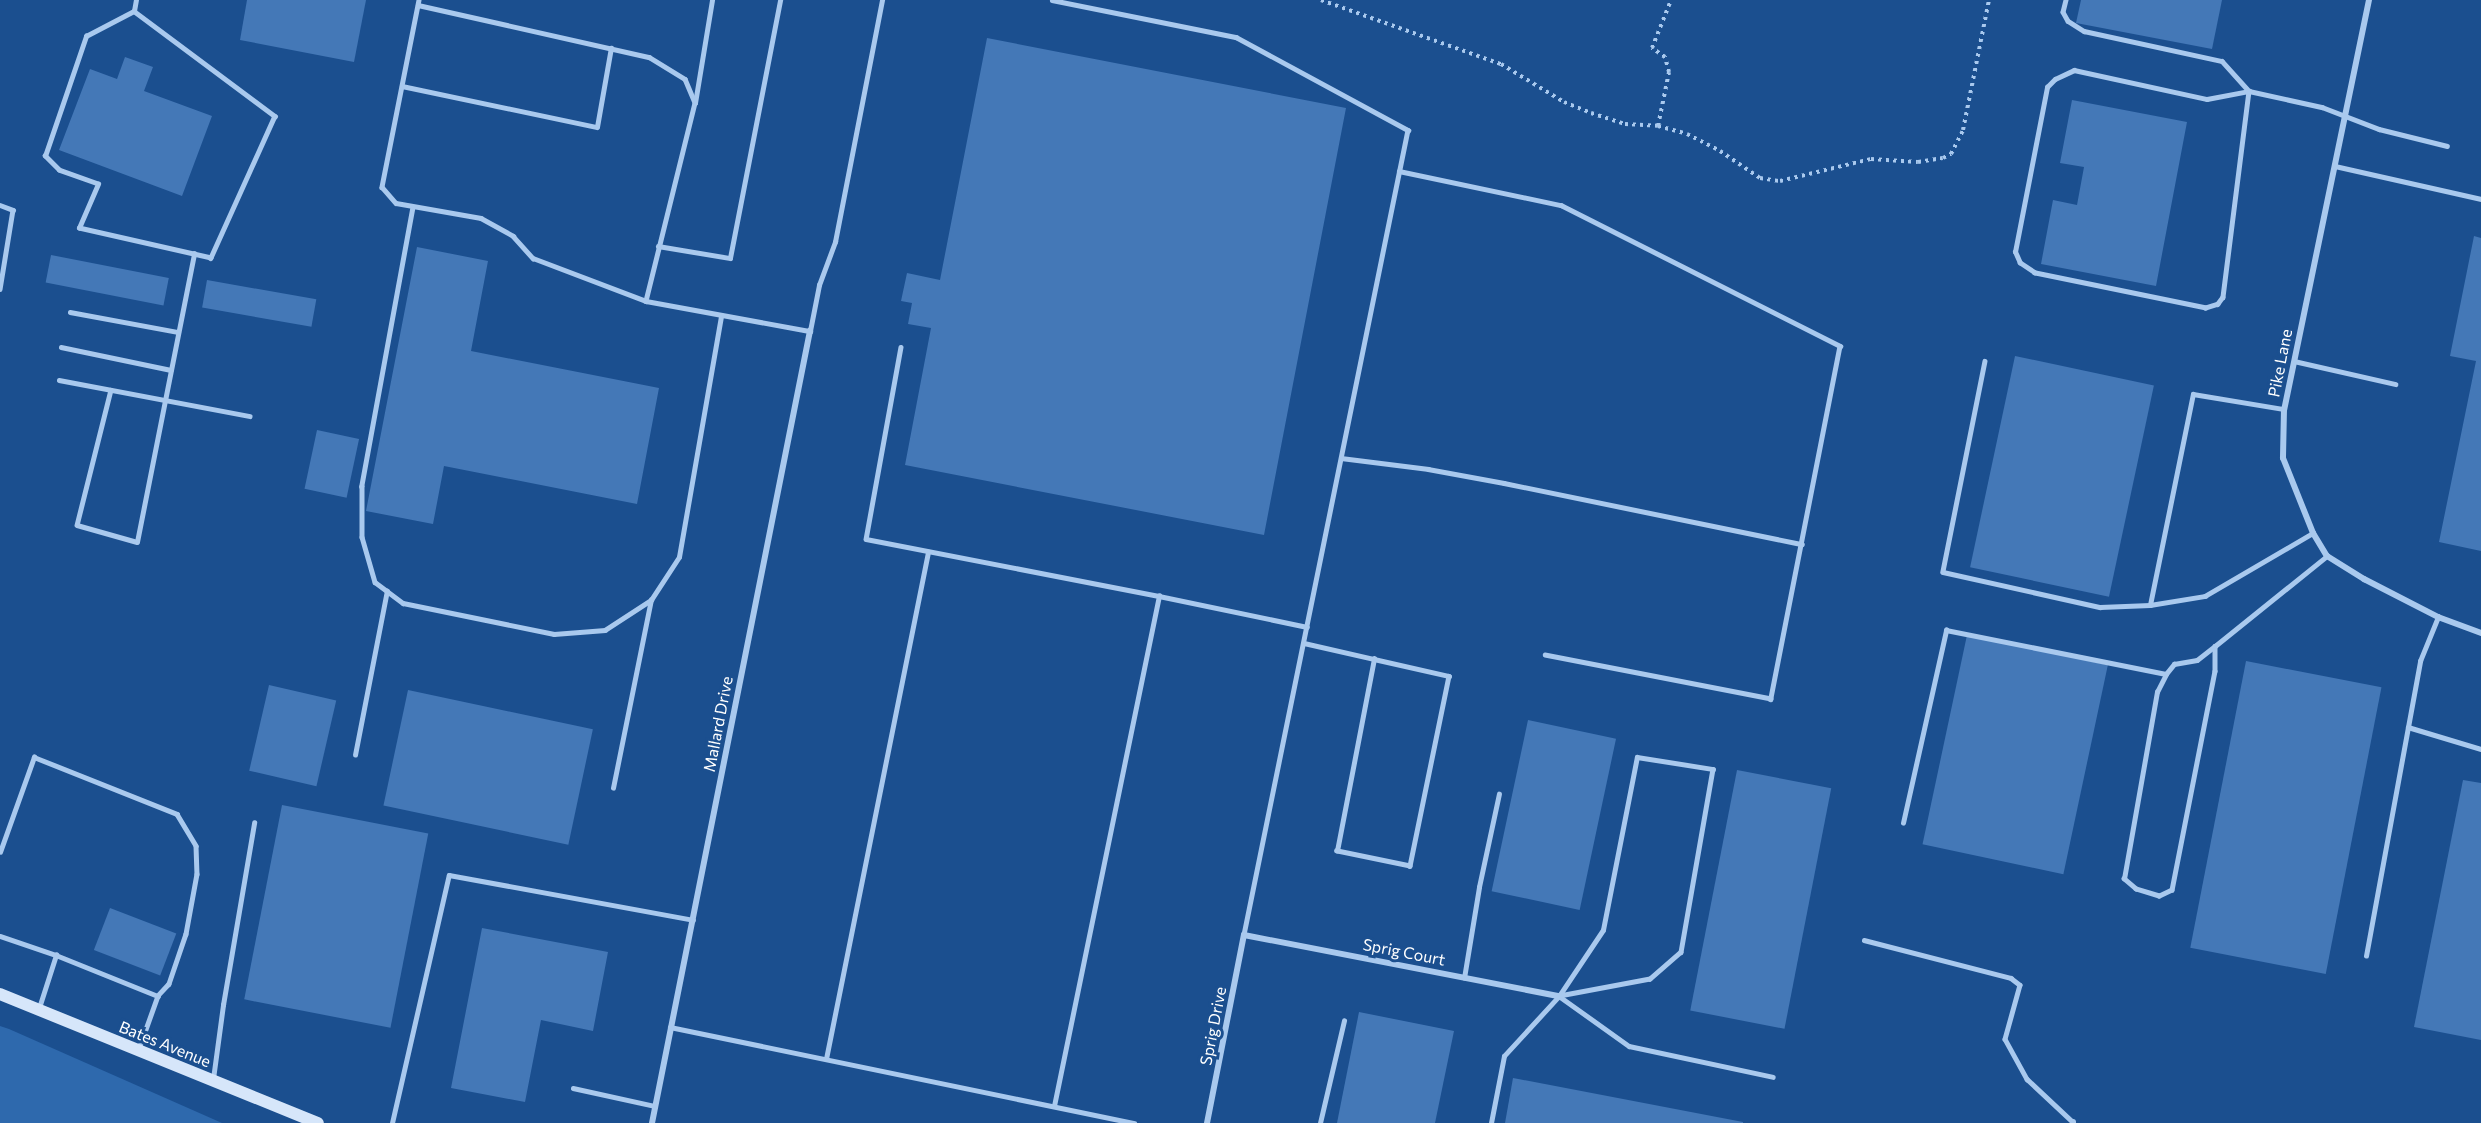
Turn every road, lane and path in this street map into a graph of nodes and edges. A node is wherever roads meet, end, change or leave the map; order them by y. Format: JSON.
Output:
{"nodes":[{"id":1,"x":136,"y":0,"type":"edge"},
{"id":2,"x":712,"y":0,"type":"edge"},
{"id":3,"x":780,"y":0,"type":"edge"},
{"id":4,"x":882,"y":0,"type":"edge"},
{"id":5,"x":1052,"y":0,"type":"edge"},
{"id":6,"x":1321,"y":0,"type":"edge"},
{"id":7,"x":1671,"y":0,"type":"edge"},
{"id":8,"x":1989,"y":0,"type":"edge"},
{"id":9,"x":2066,"y":0,"type":"edge"},
{"id":10,"x":2369,"y":0,"type":"edge"},
{"id":11,"x":418,"y":2,"type":"edge"},
{"id":12,"x":134,"y":11,"type":"junction"},
{"id":13,"x":612,"y":48,"type":"junction"},
{"id":14,"x":402,"y":86,"type":"junction"},
{"id":15,"x":2249,"y":91,"type":"junction"},
{"id":16,"x":695,"y":103,"type":"junction"},
{"id":17,"x":2346,"y":115,"type":"junction"},
{"id":18,"x":1658,"y":126,"type":"junction"},
{"id":19,"x":2447,"y":146,"type":"dead end"},
{"id":20,"x":2335,"y":166,"type":"junction"},
{"id":21,"x":1399,"y":171,"type":"junction"},
{"id":22,"x":2481,"y":199,"type":"edge"},
{"id":23,"x":0,"y":205,"type":"edge"},
{"id":24,"x":413,"y":207,"type":"junction"},
{"id":25,"x":658,"y":246,"type":"junction"},
{"id":26,"x":194,"y":254,"type":"junction"},
{"id":27,"x":0,"y":289,"type":"edge"},
{"id":28,"x":646,"y":301,"type":"junction"},
{"id":29,"x":70,"y":312,"type":"dead end"},
{"id":30,"x":721,"y":316,"type":"junction"},
{"id":31,"x":810,"y":331,"type":"junction"},
{"id":32,"x":178,"y":332,"type":"junction"},
{"id":33,"x":61,"y":347,"type":"dead end"},
{"id":34,"x":902,"y":347,"type":"dead end"},
{"id":35,"x":1985,"y":361,"type":"dead end"},
{"id":36,"x":2294,"y":361,"type":"junction"},
{"id":37,"x":171,"y":369,"type":"junction"},
{"id":38,"x":59,"y":380,"type":"dead end"},
{"id":39,"x":2396,"y":384,"type":"dead end"},
{"id":40,"x":111,"y":390,"type":"junction"},
{"id":41,"x":165,"y":399,"type":"junction"},
{"id":42,"x":2284,"y":409,"type":"junction"},
{"id":43,"x":250,"y":416,"type":"dead end"},
{"id":44,"x":1341,"y":458,"type":"junction"},
{"id":45,"x":2313,"y":533,"type":"junction"},
{"id":46,"x":1803,"y":544,"type":"junction"},
{"id":47,"x":928,"y":552,"type":"junction"},
{"id":48,"x":2327,"y":556,"type":"junction"},
{"id":49,"x":387,"y":591,"type":"junction"},
{"id":50,"x":1159,"y":596,"type":"junction"},
{"id":51,"x":651,"y":600,"type":"junction"},
{"id":52,"x":2150,"y":605,"type":"junction"},
{"id":53,"x":2438,"y":616,"type":"junction"},
{"id":54,"x":1307,"y":627,"type":"junction"},
{"id":55,"x":2481,"y":633,"type":"edge"},
{"id":56,"x":1304,"y":643,"type":"junction"},
{"id":57,"x":2215,"y":646,"type":"junction"},
{"id":58,"x":1545,"y":655,"type":"dead end"},
{"id":59,"x":1374,"y":658,"type":"junction"},
{"id":60,"x":2166,"y":674,"type":"junction"},
{"id":61,"x":2408,"y":727,"type":"junction"},
{"id":62,"x":2481,"y":749,"type":"edge"},
{"id":63,"x":355,"y":755,"type":"dead end"},
{"id":64,"x":613,"y":789,"type":"dead end"},
{"id":65,"x":1499,"y":794,"type":"dead end"},
{"id":66,"x":254,"y":823,"type":"dead end"},
{"id":67,"x":1903,"y":823,"type":"dead end"},
{"id":68,"x":0,"y":852,"type":"edge"},
{"id":69,"x":693,"y":920,"type":"junction"},
{"id":70,"x":1244,"y":935,"type":"junction"},
{"id":71,"x":0,"y":936,"type":"edge"},
{"id":72,"x":1864,"y":940,"type":"dead end"},
{"id":73,"x":56,"y":955,"type":"junction"},
{"id":74,"x":2366,"y":956,"type":"dead end"},
{"id":75,"x":1464,"y":978,"type":"junction"},
{"id":76,"x":0,"y":994,"type":"edge"},
{"id":77,"x":159,"y":996,"type":"junction"},
{"id":78,"x":1559,"y":996,"type":"junction"},
{"id":79,"x":38,"y":1009,"type":"junction"},
{"id":80,"x":1344,"y":1020,"type":"dead end"},
{"id":81,"x":670,"y":1026,"type":"junction"},
{"id":82,"x":138,"y":1052,"type":"junction"},
{"id":83,"x":826,"y":1059,"type":"junction"},
{"id":84,"x":1773,"y":1077,"type":"dead end"},
{"id":85,"x":213,"y":1082,"type":"junction"},
{"id":86,"x":573,"y":1088,"type":"dead end"},
{"id":87,"x":655,"y":1106,"type":"junction"},
{"id":88,"x":1054,"y":1106,"type":"junction"},
{"id":89,"x":318,"y":1123,"type":"edge"},
{"id":90,"x":392,"y":1123,"type":"edge"},
{"id":91,"x":652,"y":1123,"type":"edge"},
{"id":92,"x":1134,"y":1123,"type":"edge"},
{"id":93,"x":1207,"y":1123,"type":"edge"},
{"id":94,"x":1320,"y":1123,"type":"edge"},
{"id":95,"x":1491,"y":1123,"type":"edge"},
{"id":96,"x":2073,"y":1123,"type":"edge"}],
"edges":[{"from":1,"to":12,"type":"lane"},
{"from":2,"to":16,"type":"lane"},
{"from":3,"to":25,"type":"lane"},
{"from":4,"to":31,"type":"lane"},
{"from":5,"to":21,"type":"lane"},
{"from":6,"to":18,"type":"path"},
{"from":7,"to":18,"type":"path"},
{"from":8,"to":18,"type":"path"},
{"from":9,"to":15,"type":"lane"},
{"from":10,"to":17,"type":"street","name":"Pike Lane"},
{"from":11,"to":13,"type":"lane"},
{"from":11,"to":14,"type":"lane"},
{"from":12,"to":26,"type":"lane"},
{"from":12,"to":26,"type":"lane"},
{"from":13,"to":14,"type":"lane"},
{"from":13,"to":16,"type":"lane"},
{"from":14,"to":24,"type":"lane"},
{"from":15,"to":15,"type":"lane"},
{"from":15,"to":17,"type":"lane"},
{"from":16,"to":25,"type":"lane"},
{"from":17,"to":19,"type":"lane"},
{"from":17,"to":20,"type":"street","name":"Pike Lane"},
{"from":20,"to":22,"type":"lane"},
{"from":20,"to":36,"type":"street","name":"Pike Lane"},
{"from":21,"to":44,"type":"lane"},
{"from":21,"to":46,"type":"lane"},
{"from":23,"to":27,"type":"lane"},
{"from":24,"to":28,"type":"lane"},
{"from":24,"to":49,"type":"lane"},
{"from":25,"to":28,"type":"lane"},
{"from":26,"to":32,"type":"lane"},
{"from":28,"to":30,"type":"lane"},
{"from":29,"to":32,"type":"lane"},
{"from":30,"to":31,"type":"lane"},
{"from":30,"to":51,"type":"lane"},
{"from":31,"to":69,"type":"street","name":"Mallard Drive"},
{"from":32,"to":37,"type":"lane"},
{"from":33,"to":37,"type":"lane"},
{"from":34,"to":47,"type":"lane"},
{"from":35,"to":52,"type":"lane"},
{"from":36,"to":39,"type":"lane"},
{"from":36,"to":42,"type":"street","name":"Pike Lane"},
{"from":37,"to":41,"type":"lane"},
{"from":38,"to":40,"type":"lane"},
{"from":40,"to":41,"type":"lane"},
{"from":40,"to":41,"type":"lane"},
{"from":41,"to":43,"type":"lane"},
{"from":42,"to":45,"type":"street","name":"Pike Lane"},
{"from":42,"to":52,"type":"lane"},
{"from":44,"to":46,"type":"lane"},
{"from":44,"to":54,"type":"lane"},
{"from":45,"to":48,"type":"street","name":"Pike Lane"},
{"from":45,"to":52,"type":"lane"},
{"from":46,"to":58,"type":"lane"},
{"from":47,"to":50,"type":"lane"},
{"from":47,"to":83,"type":"lane"},
{"from":48,"to":53,"type":"street","name":"Pike Lane"},
{"from":48,"to":57,"type":"lane"},
{"from":49,"to":51,"type":"lane"},
{"from":49,"to":63,"type":"lane"},
{"from":50,"to":54,"type":"lane"},
{"from":50,"to":88,"type":"lane"},
{"from":51,"to":64,"type":"lane"},
{"from":53,"to":55,"type":"street","name":"Pike Lane"},
{"from":53,"to":61,"type":"lane"},
{"from":54,"to":56,"type":"lane"},
{"from":56,"to":59,"type":"lane"},
{"from":56,"to":70,"type":"lane"},
{"from":57,"to":60,"type":"lane"},
{"from":57,"to":60,"type":"lane"},
{"from":59,"to":59,"type":"lane"},
{"from":60,"to":67,"type":"lane"},
{"from":61,"to":62,"type":"lane"},
{"from":61,"to":74,"type":"lane"},
{"from":65,"to":75,"type":"lane"},
{"from":66,"to":85,"type":"lane"},
{"from":68,"to":77,"type":"lane"},
{"from":69,"to":81,"type":"street","name":"Mallard Drive"},
{"from":69,"to":90,"type":"lane"},
{"from":70,"to":75,"type":"street","name":"Sprig Court"},
{"from":70,"to":93,"type":"street","name":"Sprig Drive"},
{"from":71,"to":73,"type":"lane"},
{"from":72,"to":96,"type":"lane"},
{"from":73,"to":77,"type":"lane"},
{"from":73,"to":79,"type":"lane"},
{"from":75,"to":78,"type":"street","name":"Sprig Court"},
{"from":76,"to":79,"type":"street","name":"Bates Avenue"},
{"from":77,"to":82,"type":"lane"},
{"from":78,"to":78,"type":"lane"},
{"from":78,"to":84,"type":"lane"},
{"from":78,"to":95,"type":"lane"},
{"from":79,"to":82,"type":"street","name":"Bates Avenue"},
{"from":80,"to":94,"type":"lane"},
{"from":81,"to":83,"type":"lane"},
{"from":81,"to":87,"type":"street","name":"Mallard Drive"},
{"from":82,"to":85,"type":"street","name":"Bates Avenue"},
{"from":83,"to":88,"type":"lane"},
{"from":85,"to":89,"type":"street","name":"Bates Avenue"},
{"from":86,"to":87,"type":"lane"},
{"from":87,"to":91,"type":"street","name":"Mallard Drive"},
{"from":88,"to":92,"type":"lane"}]}
